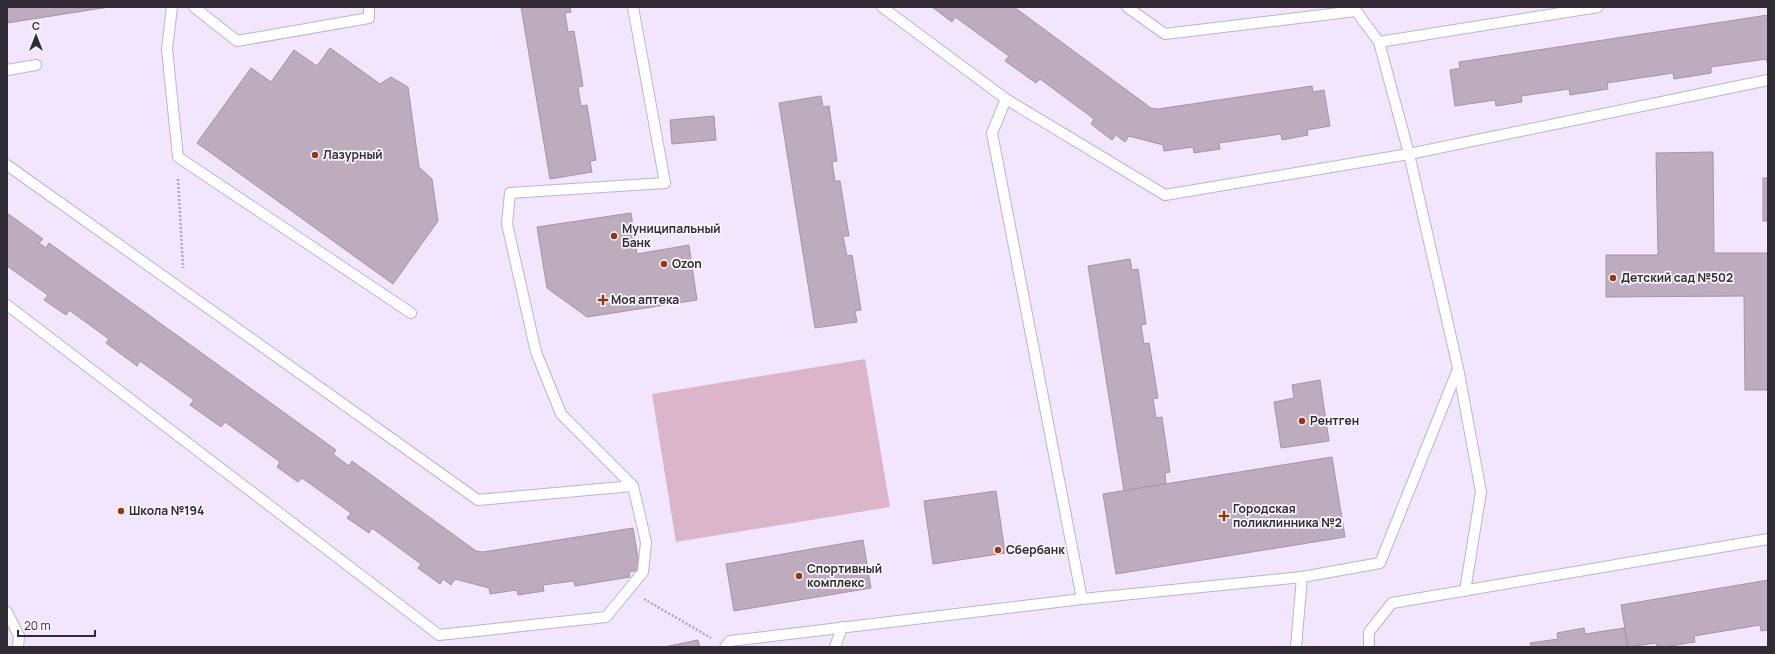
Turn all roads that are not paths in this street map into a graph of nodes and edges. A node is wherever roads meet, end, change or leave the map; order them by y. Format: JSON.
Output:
{"nodes":[{"id":1,"x":172,"y":7,"type":"edge"},
{"id":2,"x":194,"y":7,"type":"edge"},
{"id":3,"x":369,"y":7,"type":"edge"},
{"id":4,"x":633,"y":7,"type":"edge"},
{"id":5,"x":882,"y":7,"type":"edge"},
{"id":6,"x":1127,"y":7,"type":"edge"},
{"id":7,"x":1598,"y":7,"type":"edge"},
{"id":8,"x":1354,"y":9,"type":"edge"},
{"id":9,"x":1379,"y":42,"type":"junction"},
{"id":10,"x":36,"y":65,"type":"dead end"},
{"id":11,"x":7,"y":70,"type":"edge"},
{"id":12,"x":1768,"y":80,"type":"edge"},
{"id":13,"x":1006,"y":99,"type":"junction"},
{"id":14,"x":1409,"y":154,"type":"junction"},
{"id":15,"x":7,"y":165,"type":"edge"},
{"id":16,"x":7,"y":305,"type":"edge"},
{"id":17,"x":411,"y":313,"type":"dead end"},
{"id":18,"x":1458,"y":368,"type":"junction"},
{"id":19,"x":633,"y":486,"type":"junction"},
{"id":20,"x":1768,"y":539,"type":"edge"},
{"id":21,"x":1302,"y":577,"type":"junction"},
{"id":22,"x":1465,"y":592,"type":"junction"},
{"id":23,"x":1082,"y":599,"type":"junction"},
{"id":24,"x":7,"y":612,"type":"edge"},
{"id":25,"x":842,"y":627,"type":"junction"},
{"id":26,"x":725,"y":646,"type":"edge"},
{"id":27,"x":18,"y":647,"type":"edge"},
{"id":28,"x":835,"y":647,"type":"edge"},
{"id":29,"x":1296,"y":647,"type":"edge"},
{"id":30,"x":1369,"y":647,"type":"edge"}],
"edges":[{"from":1,"to":17,"type":"lane"},
{"from":2,"to":3,"type":"lane"},
{"from":4,"to":19,"type":"lane"},
{"from":5,"to":13,"type":"lane"},
{"from":6,"to":8,"type":"lane"},
{"from":7,"to":9,"type":"lane"},
{"from":8,"to":9,"type":"lane"},
{"from":9,"to":14,"type":"lane"},
{"from":10,"to":11,"type":"lane"},
{"from":12,"to":14,"type":"lane"},
{"from":13,"to":14,"type":"lane"},
{"from":13,"to":23,"type":"lane"},
{"from":14,"to":18,"type":"lane"},
{"from":15,"to":19,"type":"lane"},
{"from":16,"to":19,"type":"lane"},
{"from":18,"to":21,"type":"lane"},
{"from":18,"to":22,"type":"lane"},
{"from":20,"to":22,"type":"lane"},
{"from":21,"to":23,"type":"lane"},
{"from":21,"to":29,"type":"lane"},
{"from":22,"to":30,"type":"lane"},
{"from":23,"to":25,"type":"lane"},
{"from":24,"to":27,"type":"lane"},
{"from":25,"to":26,"type":"lane"},
{"from":25,"to":28,"type":"lane"}]}
